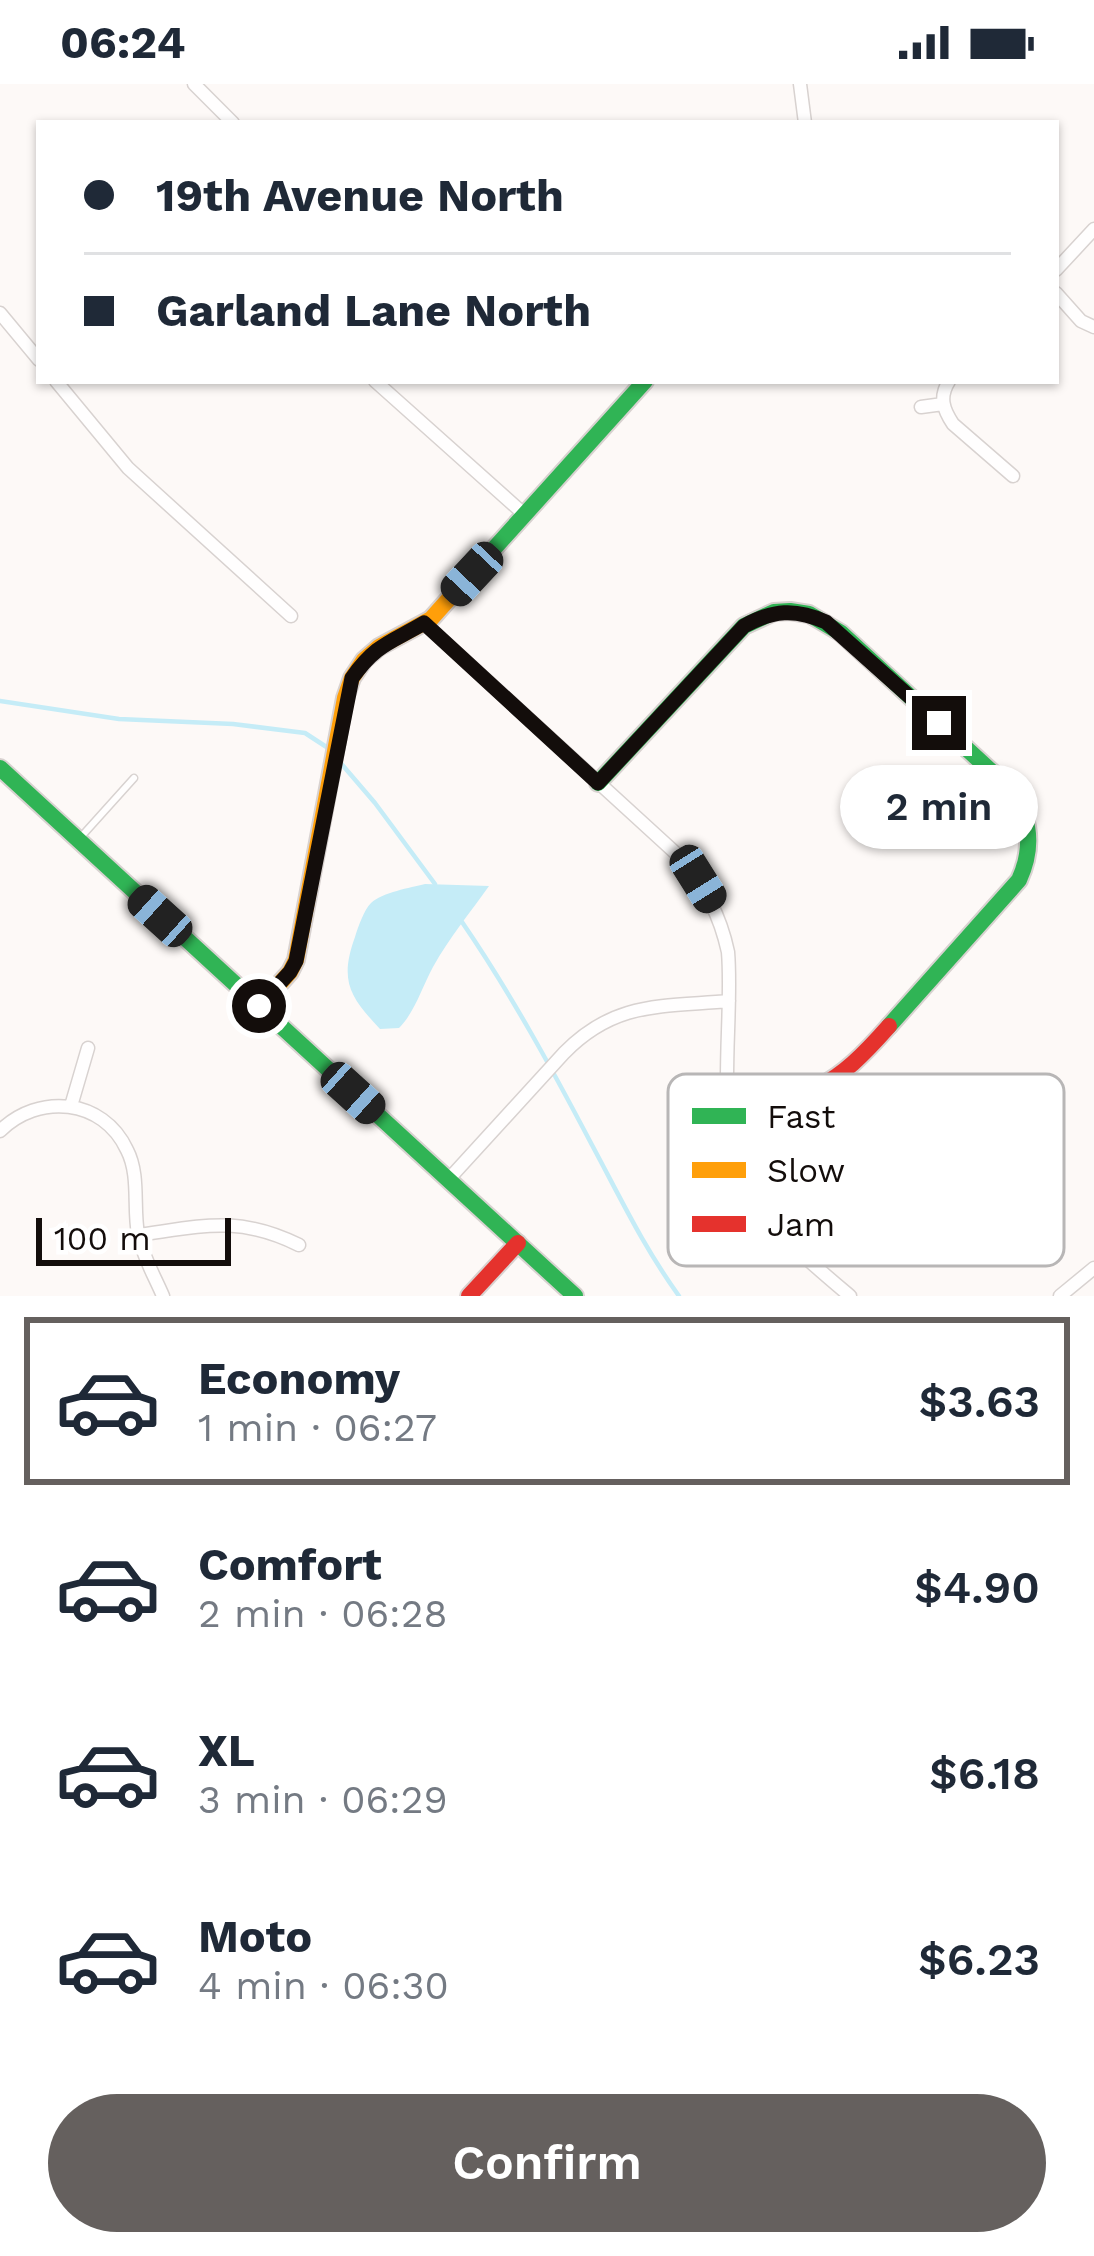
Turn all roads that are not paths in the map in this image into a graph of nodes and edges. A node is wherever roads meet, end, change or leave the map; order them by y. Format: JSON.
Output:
{"nodes":[{"id":1,"x":194,"y":84,"type":"edge"},
{"id":2,"x":800,"y":84,"type":"edge"},
{"id":3,"x":230,"y":120,"type":"edge"},
{"id":4,"x":805,"y":120,"type":"edge"},
{"id":5,"x":1094,"y":229,"type":"edge"},
{"id":6,"x":1059,"y":267,"type":"edge"},
{"id":7,"x":1059,"y":296,"type":"edge"},
{"id":8,"x":0,"y":313,"type":"edge"},
{"id":9,"x":1094,"y":327,"type":"edge"},
{"id":10,"x":36,"y":356,"type":"edge"},
{"id":11,"x":59,"y":384,"type":"edge"},
{"id":12,"x":378,"y":384,"type":"edge"},
{"id":13,"x":642,"y":384,"type":"edge"},
{"id":14,"x":947,"y":384,"type":"edge"},
{"id":15,"x":943,"y":404,"type":"junction"},
{"id":16,"x":921,"y":407,"type":"dead end"},
{"id":17,"x":1013,"y":476,"type":"dead end"},
{"id":18,"x":525,"y":515,"type":"junction"},
{"id":19,"x":290,"y":616,"type":"dead end"},
{"id":20,"x":424,"y":623,"type":"junction"},
{"id":21,"x":0,"y":768,"type":"edge"},
{"id":22,"x":134,"y":778,"type":"dead end"},
{"id":23,"x":598,"y":783,"type":"junction"},
{"id":24,"x":77,"y":841,"type":"junction"},
{"id":25,"x":729,"y":1001,"type":"junction"},
{"id":26,"x":259,"y":1006,"type":"junction"},
{"id":27,"x":88,"y":1048,"type":"dead end"},
{"id":28,"x":729,"y":1074,"type":"edge"},
{"id":29,"x":844,"y":1074,"type":"edge"},
{"id":30,"x":71,"y":1106,"type":"junction"},
{"id":31,"x":0,"y":1131,"type":"edge"},
{"id":32,"x":448,"y":1180,"type":"junction"},
{"id":33,"x":139,"y":1235,"type":"junction"},
{"id":34,"x":518,"y":1243,"type":"junction"},
{"id":35,"x":299,"y":1245,"type":"dead end"},
{"id":36,"x":817,"y":1266,"type":"edge"},
{"id":37,"x":1094,"y":1268,"type":"edge"},
{"id":38,"x":163,"y":1296,"type":"edge"},
{"id":39,"x":469,"y":1296,"type":"edge"},
{"id":40,"x":575,"y":1296,"type":"edge"},
{"id":41,"x":850,"y":1296,"type":"edge"},
{"id":42,"x":1060,"y":1296,"type":"edge"}],
"edges":[{"from":1,"to":3,"type":"street"},
{"from":2,"to":4,"type":"street"},
{"from":5,"to":6,"type":"street"},
{"from":7,"to":9,"type":"street"},
{"from":8,"to":10,"type":"street"},
{"from":11,"to":19,"type":"street"},
{"from":12,"to":18,"type":"street"},
{"from":13,"to":18,"type":"street"},
{"from":14,"to":15,"type":"street"},
{"from":15,"to":16,"type":"street"},
{"from":15,"to":17,"type":"street"},
{"from":18,"to":20,"type":"street"},
{"from":20,"to":23,"type":"street"},
{"from":20,"to":26,"type":"street"},
{"from":21,"to":24,"type":"street"},
{"from":22,"to":24,"type":"lane"},
{"from":23,"to":25,"type":"street"},
{"from":23,"to":29,"type":"street"},
{"from":24,"to":26,"type":"street"},
{"from":25,"to":28,"type":"street"},
{"from":25,"to":32,"type":"street"},
{"from":26,"to":32,"type":"street"},
{"from":27,"to":30,"type":"street"},
{"from":30,"to":31,"type":"street"},
{"from":30,"to":33,"type":"street"},
{"from":32,"to":34,"type":"street"},
{"from":33,"to":35,"type":"street"},
{"from":33,"to":38,"type":"street"},
{"from":34,"to":39,"type":"street"},
{"from":34,"to":40,"type":"street"},
{"from":36,"to":41,"type":"street"},
{"from":37,"to":42,"type":"street"}]}
